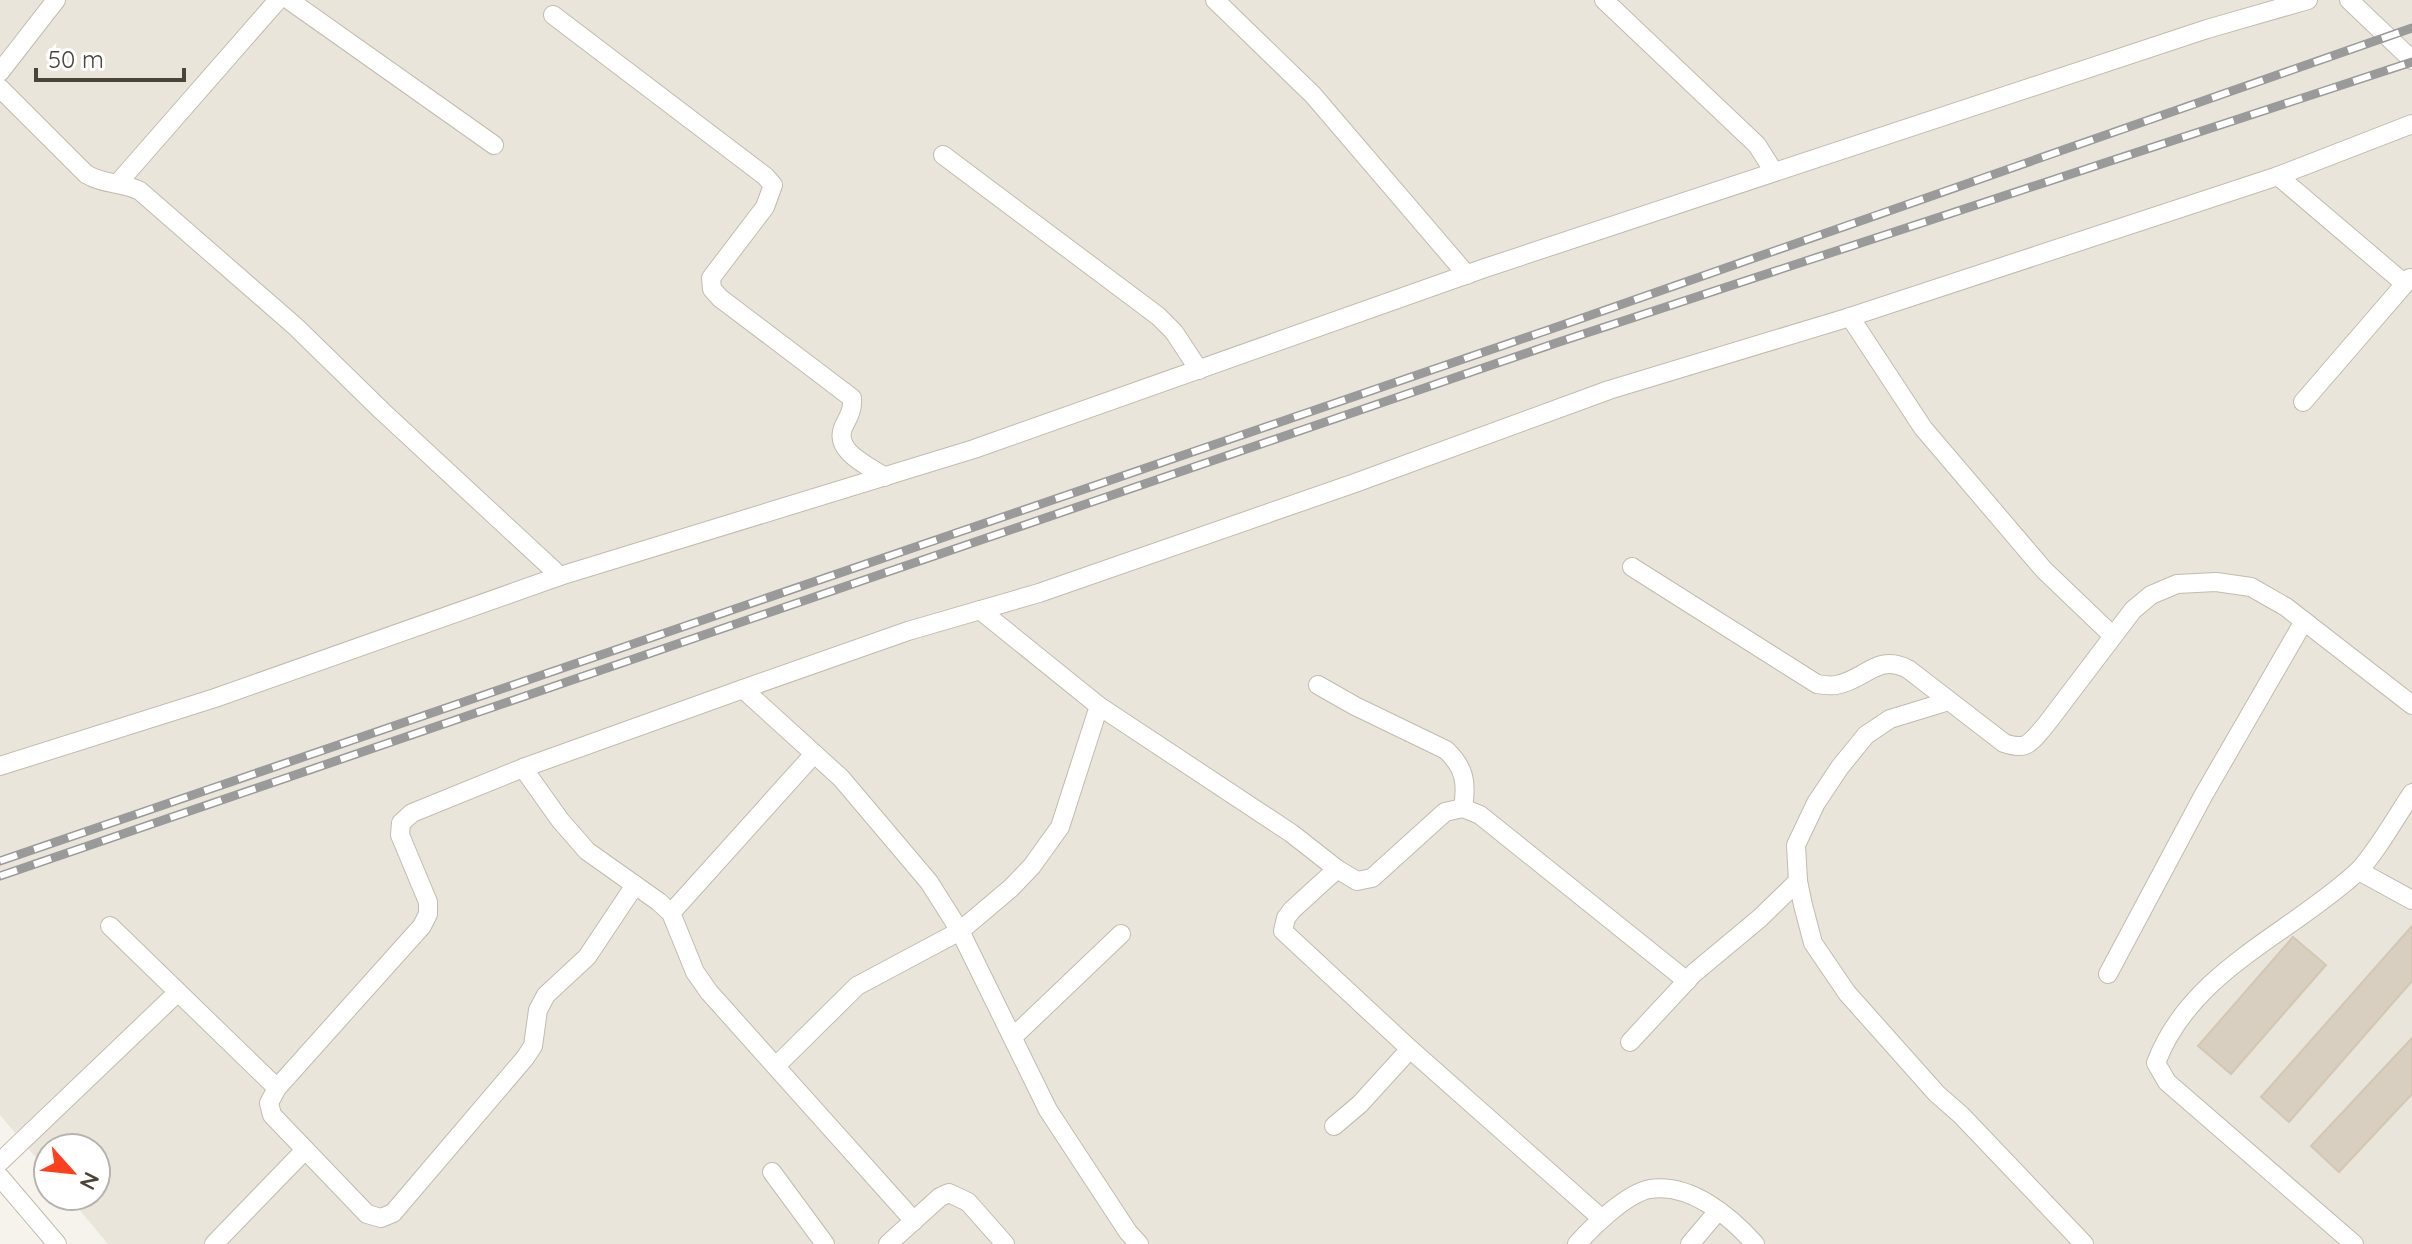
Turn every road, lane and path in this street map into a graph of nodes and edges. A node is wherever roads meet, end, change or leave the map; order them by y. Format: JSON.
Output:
{"nodes":[{"id":1,"x":56,"y":0,"type":"edge"},
{"id":2,"x":278,"y":0,"type":"edge"},
{"id":3,"x":289,"y":0,"type":"edge"},
{"id":4,"x":1215,"y":0,"type":"edge"},
{"id":5,"x":1604,"y":0,"type":"edge"},
{"id":6,"x":2308,"y":0,"type":"edge"},
{"id":7,"x":2349,"y":0,"type":"edge"},
{"id":8,"x":553,"y":15,"type":"dead end"},
{"id":9,"x":2412,"y":60,"type":"edge"},
{"id":10,"x":0,"y":72,"type":"edge"},
{"id":11,"x":0,"y":88,"type":"edge"},
{"id":12,"x":2412,"y":124,"type":"edge"},
{"id":13,"x":494,"y":145,"type":"dead end"},
{"id":14,"x":943,"y":155,"type":"dead end"},
{"id":15,"x":1774,"y":172,"type":"junction"},
{"id":16,"x":2278,"y":176,"type":"junction"},
{"id":17,"x":118,"y":183,"type":"junction"},
{"id":18,"x":1467,"y":275,"type":"junction"},
{"id":19,"x":2408,"y":280,"type":"edge"},
{"id":20,"x":1850,"y":317,"type":"junction"},
{"id":21,"x":1199,"y":370,"type":"junction"},
{"id":22,"x":2303,"y":402,"type":"dead end"},
{"id":23,"x":885,"y":477,"type":"junction"},
{"id":24,"x":1632,"y":567,"type":"dead end"},
{"id":25,"x":560,"y":576,"type":"junction"},
{"id":26,"x":980,"y":610,"type":"junction"},
{"id":27,"x":2304,"y":621,"type":"junction"},
{"id":28,"x":2113,"y":636,"type":"junction"},
{"id":29,"x":1318,"y":685,"type":"dead end"},
{"id":30,"x":743,"y":689,"type":"junction"},
{"id":31,"x":1949,"y":701,"type":"junction"},
{"id":32,"x":2412,"y":705,"type":"edge"},
{"id":33,"x":1099,"y":706,"type":"junction"},
{"id":34,"x":814,"y":754,"type":"junction"},
{"id":35,"x":0,"y":766,"type":"edge"},
{"id":36,"x":523,"y":768,"type":"junction"},
{"id":37,"x":2412,"y":793,"type":"edge"},
{"id":38,"x":1463,"y":808,"type":"junction"},
{"id":39,"x":1337,"y":869,"type":"junction"},
{"id":40,"x":2359,"y":871,"type":"junction"},
{"id":41,"x":1798,"y":881,"type":"junction"},
{"id":42,"x":635,"y":885,"type":"junction"},
{"id":43,"x":2412,"y":900,"type":"edge"},
{"id":44,"x":671,"y":913,"type":"junction"},
{"id":45,"x":110,"y":926,"type":"dead end"},
{"id":46,"x":960,"y":931,"type":"junction"},
{"id":47,"x":1121,"y":934,"type":"dead end"},
{"id":48,"x":2108,"y":974,"type":"dead end"},
{"id":49,"x":1687,"y":981,"type":"junction"},
{"id":50,"x":178,"y":992,"type":"junction"},
{"id":51,"x":1013,"y":1037,"type":"junction"},
{"id":52,"x":1630,"y":1042,"type":"dead end"},
{"id":53,"x":1410,"y":1049,"type":"junction"},
{"id":54,"x":776,"y":1066,"type":"junction"},
{"id":55,"x":277,"y":1088,"type":"junction"},
{"id":56,"x":1334,"y":1126,"type":"dead end"},
{"id":57,"x":305,"y":1150,"type":"junction"},
{"id":58,"x":0,"y":1162,"type":"edge"},
{"id":59,"x":772,"y":1172,"type":"dead end"},
{"id":60,"x":0,"y":1177,"type":"edge"},
{"id":61,"x":1718,"y":1211,"type":"junction"},
{"id":62,"x":1601,"y":1218,"type":"junction"},
{"id":63,"x":914,"y":1221,"type":"junction"},
{"id":64,"x":1128,"y":1240,"type":"edge"},
{"id":65,"x":57,"y":1244,"type":"edge"},
{"id":66,"x":214,"y":1244,"type":"edge"},
{"id":67,"x":825,"y":1244,"type":"edge"},
{"id":68,"x":888,"y":1244,"type":"edge"},
{"id":69,"x":1005,"y":1244,"type":"edge"},
{"id":70,"x":1577,"y":1244,"type":"edge"},
{"id":71,"x":1690,"y":1244,"type":"edge"},
{"id":72,"x":1755,"y":1244,"type":"edge"},
{"id":73,"x":2084,"y":1244,"type":"edge"},
{"id":74,"x":2354,"y":1244,"type":"edge"}],
"edges":[{"from":1,"to":10,"type":"street"},
{"from":2,"to":17,"type":"street"},
{"from":3,"to":13,"type":"street"},
{"from":4,"to":18,"type":"street"},
{"from":5,"to":15,"type":"street"},
{"from":6,"to":15,"type":"street"},
{"from":7,"to":9,"type":"street"},
{"from":8,"to":23,"type":"street"},
{"from":11,"to":17,"type":"street"},
{"from":12,"to":16,"type":"street"},
{"from":14,"to":21,"type":"street"},
{"from":15,"to":18,"type":"street"},
{"from":16,"to":19,"type":"street"},
{"from":16,"to":20,"type":"street"},
{"from":17,"to":25,"type":"street"},
{"from":18,"to":21,"type":"street"},
{"from":19,"to":22,"type":"street"},
{"from":20,"to":26,"type":"street"},
{"from":20,"to":28,"type":"street"},
{"from":21,"to":23,"type":"street"},
{"from":23,"to":25,"type":"street"},
{"from":24,"to":31,"type":"street"},
{"from":25,"to":35,"type":"street"},
{"from":26,"to":30,"type":"street"},
{"from":26,"to":33,"type":"street"},
{"from":27,"to":28,"type":"street"},
{"from":27,"to":32,"type":"street"},
{"from":27,"to":48,"type":"street"},
{"from":28,"to":31,"type":"street"},
{"from":29,"to":38,"type":"street"},
{"from":30,"to":34,"type":"street"},
{"from":30,"to":36,"type":"street"},
{"from":31,"to":41,"type":"street"},
{"from":33,"to":39,"type":"street"},
{"from":33,"to":46,"type":"street"},
{"from":34,"to":44,"type":"street"},
{"from":34,"to":46,"type":"street"},
{"from":36,"to":42,"type":"street"},
{"from":36,"to":55,"type":"street"},
{"from":37,"to":40,"type":"street"},
{"from":38,"to":39,"type":"street"},
{"from":38,"to":49,"type":"street"},
{"from":39,"to":53,"type":"street"},
{"from":40,"to":43,"type":"street"},
{"from":40,"to":74,"type":"street"},
{"from":41,"to":49,"type":"street"},
{"from":41,"to":73,"type":"street"},
{"from":42,"to":44,"type":"street"},
{"from":42,"to":57,"type":"street"},
{"from":44,"to":54,"type":"street"},
{"from":45,"to":50,"type":"street"},
{"from":46,"to":51,"type":"street"},
{"from":46,"to":54,"type":"street"},
{"from":47,"to":51,"type":"street"},
{"from":49,"to":52,"type":"street"},
{"from":50,"to":55,"type":"street"},
{"from":50,"to":58,"type":"street"},
{"from":51,"to":64,"type":"street"},
{"from":53,"to":56,"type":"street"},
{"from":53,"to":62,"type":"street"},
{"from":54,"to":63,"type":"street"},
{"from":55,"to":57,"type":"street"},
{"from":57,"to":66,"type":"street"},
{"from":59,"to":67,"type":"street"},
{"from":60,"to":65,"type":"street"},
{"from":61,"to":62,"type":"street"},
{"from":61,"to":71,"type":"street"},
{"from":61,"to":72,"type":"street"},
{"from":62,"to":70,"type":"street"},
{"from":63,"to":68,"type":"street"},
{"from":63,"to":69,"type":"street"}]}
